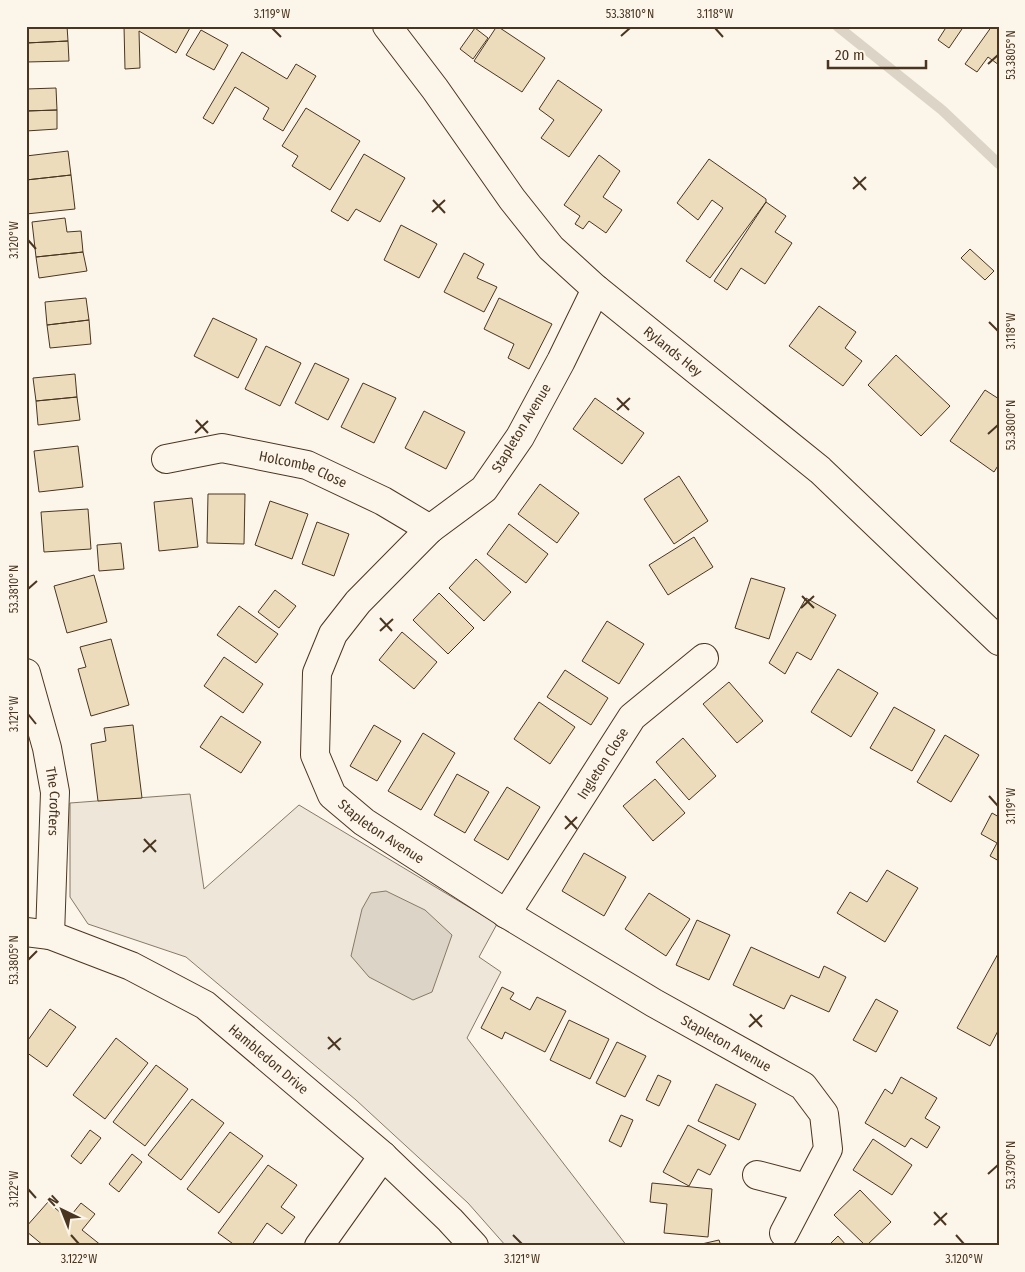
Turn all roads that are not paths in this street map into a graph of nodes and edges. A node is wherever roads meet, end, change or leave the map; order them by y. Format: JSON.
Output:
{"nodes":[{"id":1,"x":387,"y":26,"type":"edge"},
{"id":2,"x":596,"y":289,"type":"junction"},
{"id":3,"x":166,"y":458,"type":"dead end"},
{"id":4,"x":430,"y":529,"type":"junction"},
{"id":5,"x":999,"y":641,"type":"edge"},
{"id":6,"x":704,"y":658,"type":"dead end"},
{"id":7,"x":26,"y":673,"type":"edge"},
{"id":8,"x":506,"y":914,"type":"junction"},
{"id":9,"x":38,"y":934,"type":"edge"},
{"id":10,"x":383,"y":1156,"type":"junction"},
{"id":11,"x":757,"y":1175,"type":"dead end"},
{"id":12,"x":807,"y":1188,"type":"junction"},
{"id":13,"x":784,"y":1233,"type":"dead end"},
{"id":14,"x":319,"y":1246,"type":"edge"},
{"id":15,"x":474,"y":1246,"type":"edge"}],
"edges":[{"from":1,"to":2,"type":"street","name":"Rylands Hey"},
{"from":2,"to":4,"type":"street","name":"Stapleton Avenue"},
{"from":2,"to":5,"type":"street","name":"Rylands Hey"},
{"from":3,"to":4,"type":"street","name":"Holcombe Close"},
{"from":4,"to":8,"type":"street","name":"Stapleton Avenue"},
{"from":6,"to":8,"type":"street","name":"Ingleton Close"},
{"from":7,"to":9,"type":"street","name":"The Crofters"},
{"from":8,"to":12,"type":"street","name":"Stapleton Avenue"},
{"from":9,"to":10,"type":"street","name":"Hambledon Drive"},
{"from":10,"to":14,"type":"street"},
{"from":10,"to":15,"type":"street","name":"Hambledon Drive"},
{"from":11,"to":12,"type":"street"},
{"from":12,"to":13,"type":"street","name":"Stapleton Avenue"}]}
